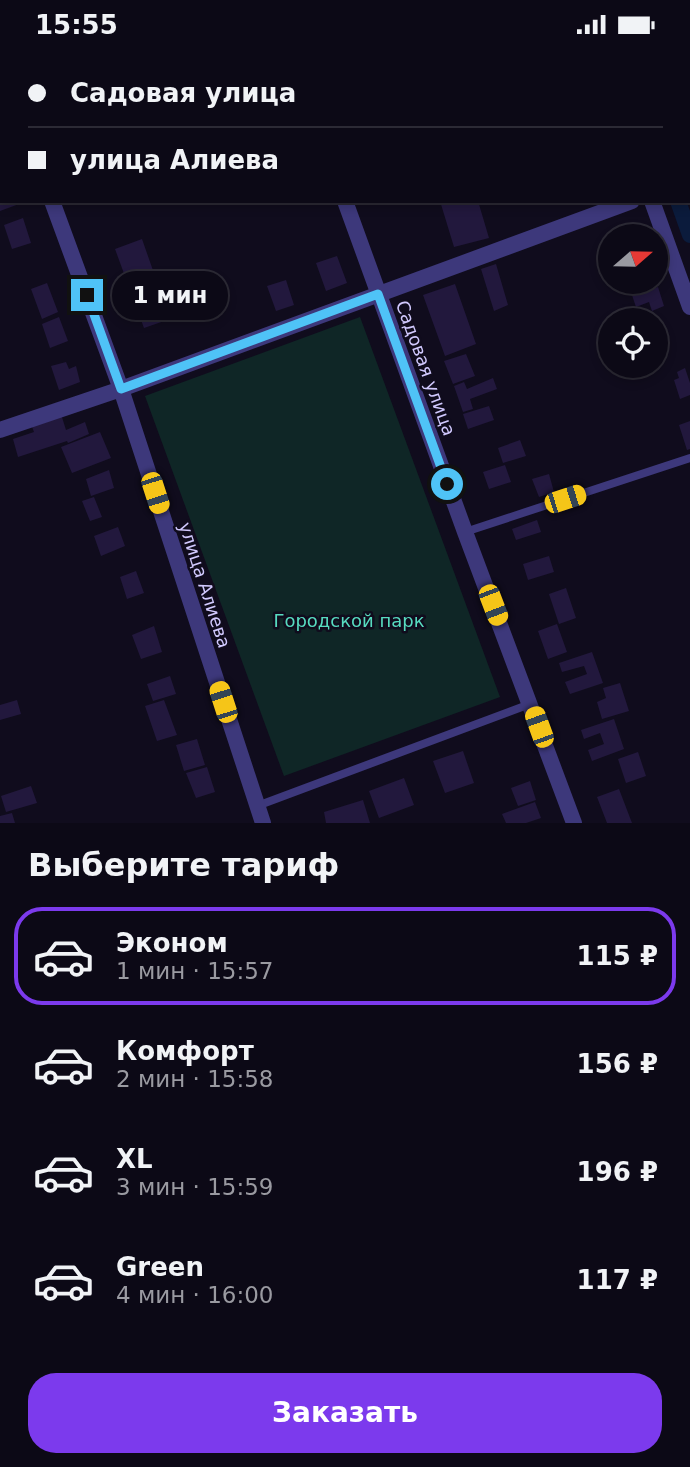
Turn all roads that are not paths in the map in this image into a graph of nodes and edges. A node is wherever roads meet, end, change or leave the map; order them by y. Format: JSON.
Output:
{"nodes":[{"id":1,"x":53,"y":203,"type":"edge"},
{"id":2,"x":346,"y":203,"type":"edge"},
{"id":3,"x":627,"y":203,"type":"edge"},
{"id":4,"x":653,"y":203,"type":"edge"},
{"id":5,"x":378,"y":294,"type":"junction"},
{"id":6,"x":690,"y":307,"type":"edge"},
{"id":7,"x":121,"y":389,"type":"junction"},
{"id":8,"x":0,"y":430,"type":"edge"},
{"id":9,"x":690,"y":458,"type":"edge"},
{"id":10,"x":465,"y":531,"type":"junction"},
{"id":11,"x":530,"y":704,"type":"junction"},
{"id":12,"x":257,"y":806,"type":"junction"},
{"id":13,"x":263,"y":823,"type":"edge"},
{"id":14,"x":574,"y":823,"type":"edge"}],
"edges":[{"from":1,"to":7,"type":"street","name":"улица Алиева"},
{"from":2,"to":5,"type":"street","name":"Садовая улица"},
{"from":3,"to":5,"type":"street"},
{"from":4,"to":6,"type":"street"},
{"from":5,"to":7,"type":"street"},
{"from":5,"to":10,"type":"street","name":"Садовая улица"},
{"from":7,"to":8,"type":"street"},
{"from":7,"to":12,"type":"street","name":"улица Алиева"},
{"from":9,"to":10,"type":"lane"},
{"from":10,"to":11,"type":"street","name":"Садовая улица"},
{"from":11,"to":12,"type":"lane"},
{"from":11,"to":14,"type":"street","name":"Садовая улица"},
{"from":12,"to":13,"type":"street","name":"улица Алиева"}]}
